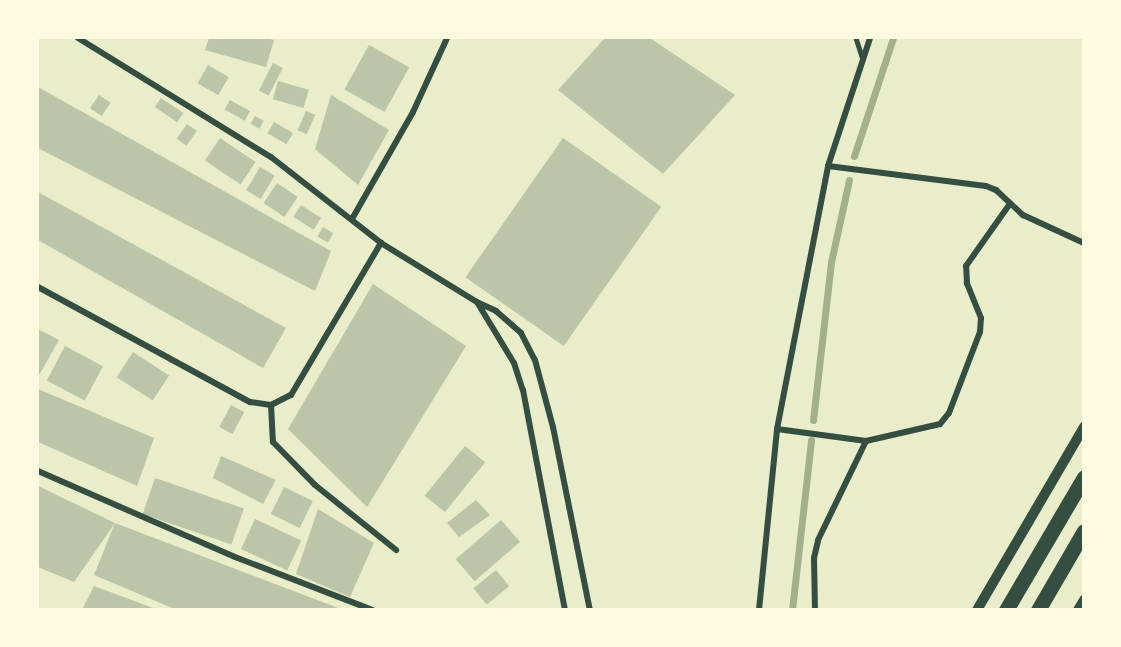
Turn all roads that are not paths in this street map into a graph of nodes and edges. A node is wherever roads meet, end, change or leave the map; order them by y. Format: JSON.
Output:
{"nodes":[{"id":1,"x":78,"y":38,"type":"edge"},
{"id":2,"x":447,"y":38,"type":"edge"},
{"id":3,"x":856,"y":38,"type":"edge"},
{"id":4,"x":870,"y":38,"type":"edge"},
{"id":5,"x":862,"y":56,"type":"junction"},
{"id":6,"x":828,"y":166,"type":"junction"},
{"id":7,"x":1009,"y":205,"type":"junction"},
{"id":8,"x":352,"y":219,"type":"junction"},
{"id":9,"x":381,"y":243,"type":"junction"},
{"id":10,"x":1083,"y":243,"type":"edge"},
{"id":11,"x":38,"y":287,"type":"edge"},
{"id":12,"x":477,"y":302,"type":"junction"},
{"id":13,"x":271,"y":405,"type":"junction"},
{"id":14,"x":1083,"y":427,"type":"edge"},
{"id":15,"x":777,"y":429,"type":"junction"},
{"id":16,"x":866,"y":441,"type":"junction"},
{"id":17,"x":38,"y":471,"type":"edge"},
{"id":18,"x":1083,"y":477,"type":"edge"},
{"id":19,"x":1083,"y":531,"type":"edge"},
{"id":20,"x":396,"y":550,"type":"dead end"},
{"id":21,"x":1083,"y":600,"type":"edge"},
{"id":22,"x":372,"y":609,"type":"edge"},
{"id":23,"x":565,"y":609,"type":"edge"},
{"id":24,"x":590,"y":609,"type":"edge"},
{"id":25,"x":759,"y":609,"type":"edge"},
{"id":26,"x":815,"y":609,"type":"edge"},
{"id":27,"x":977,"y":609,"type":"edge"},
{"id":28,"x":1006,"y":609,"type":"edge"},
{"id":29,"x":1038,"y":609,"type":"edge"},
{"id":30,"x":1078,"y":609,"type":"edge"}],
"edges":[{"from":1,"to":8,"type":"street"},
{"from":2,"to":8,"type":"street"},
{"from":3,"to":5,"type":"lane"},
{"from":4,"to":5,"type":"street"},
{"from":5,"to":6,"type":"street"},
{"from":6,"to":7,"type":"street"},
{"from":6,"to":15,"type":"street"},
{"from":7,"to":10,"type":"street"},
{"from":7,"to":16,"type":"street"},
{"from":8,"to":9,"type":"street"},
{"from":9,"to":12,"type":"street"},
{"from":9,"to":13,"type":"street"},
{"from":11,"to":13,"type":"street"},
{"from":12,"to":23,"type":"street"},
{"from":12,"to":24,"type":"street"},
{"from":13,"to":20,"type":"street"},
{"from":14,"to":27,"type":"street"},
{"from":15,"to":16,"type":"street"},
{"from":15,"to":25,"type":"street"},
{"from":16,"to":26,"type":"street"},
{"from":17,"to":22,"type":"street"},
{"from":18,"to":28,"type":"main road"},
{"from":19,"to":29,"type":"main road"},
{"from":21,"to":30,"type":"street"}]}
